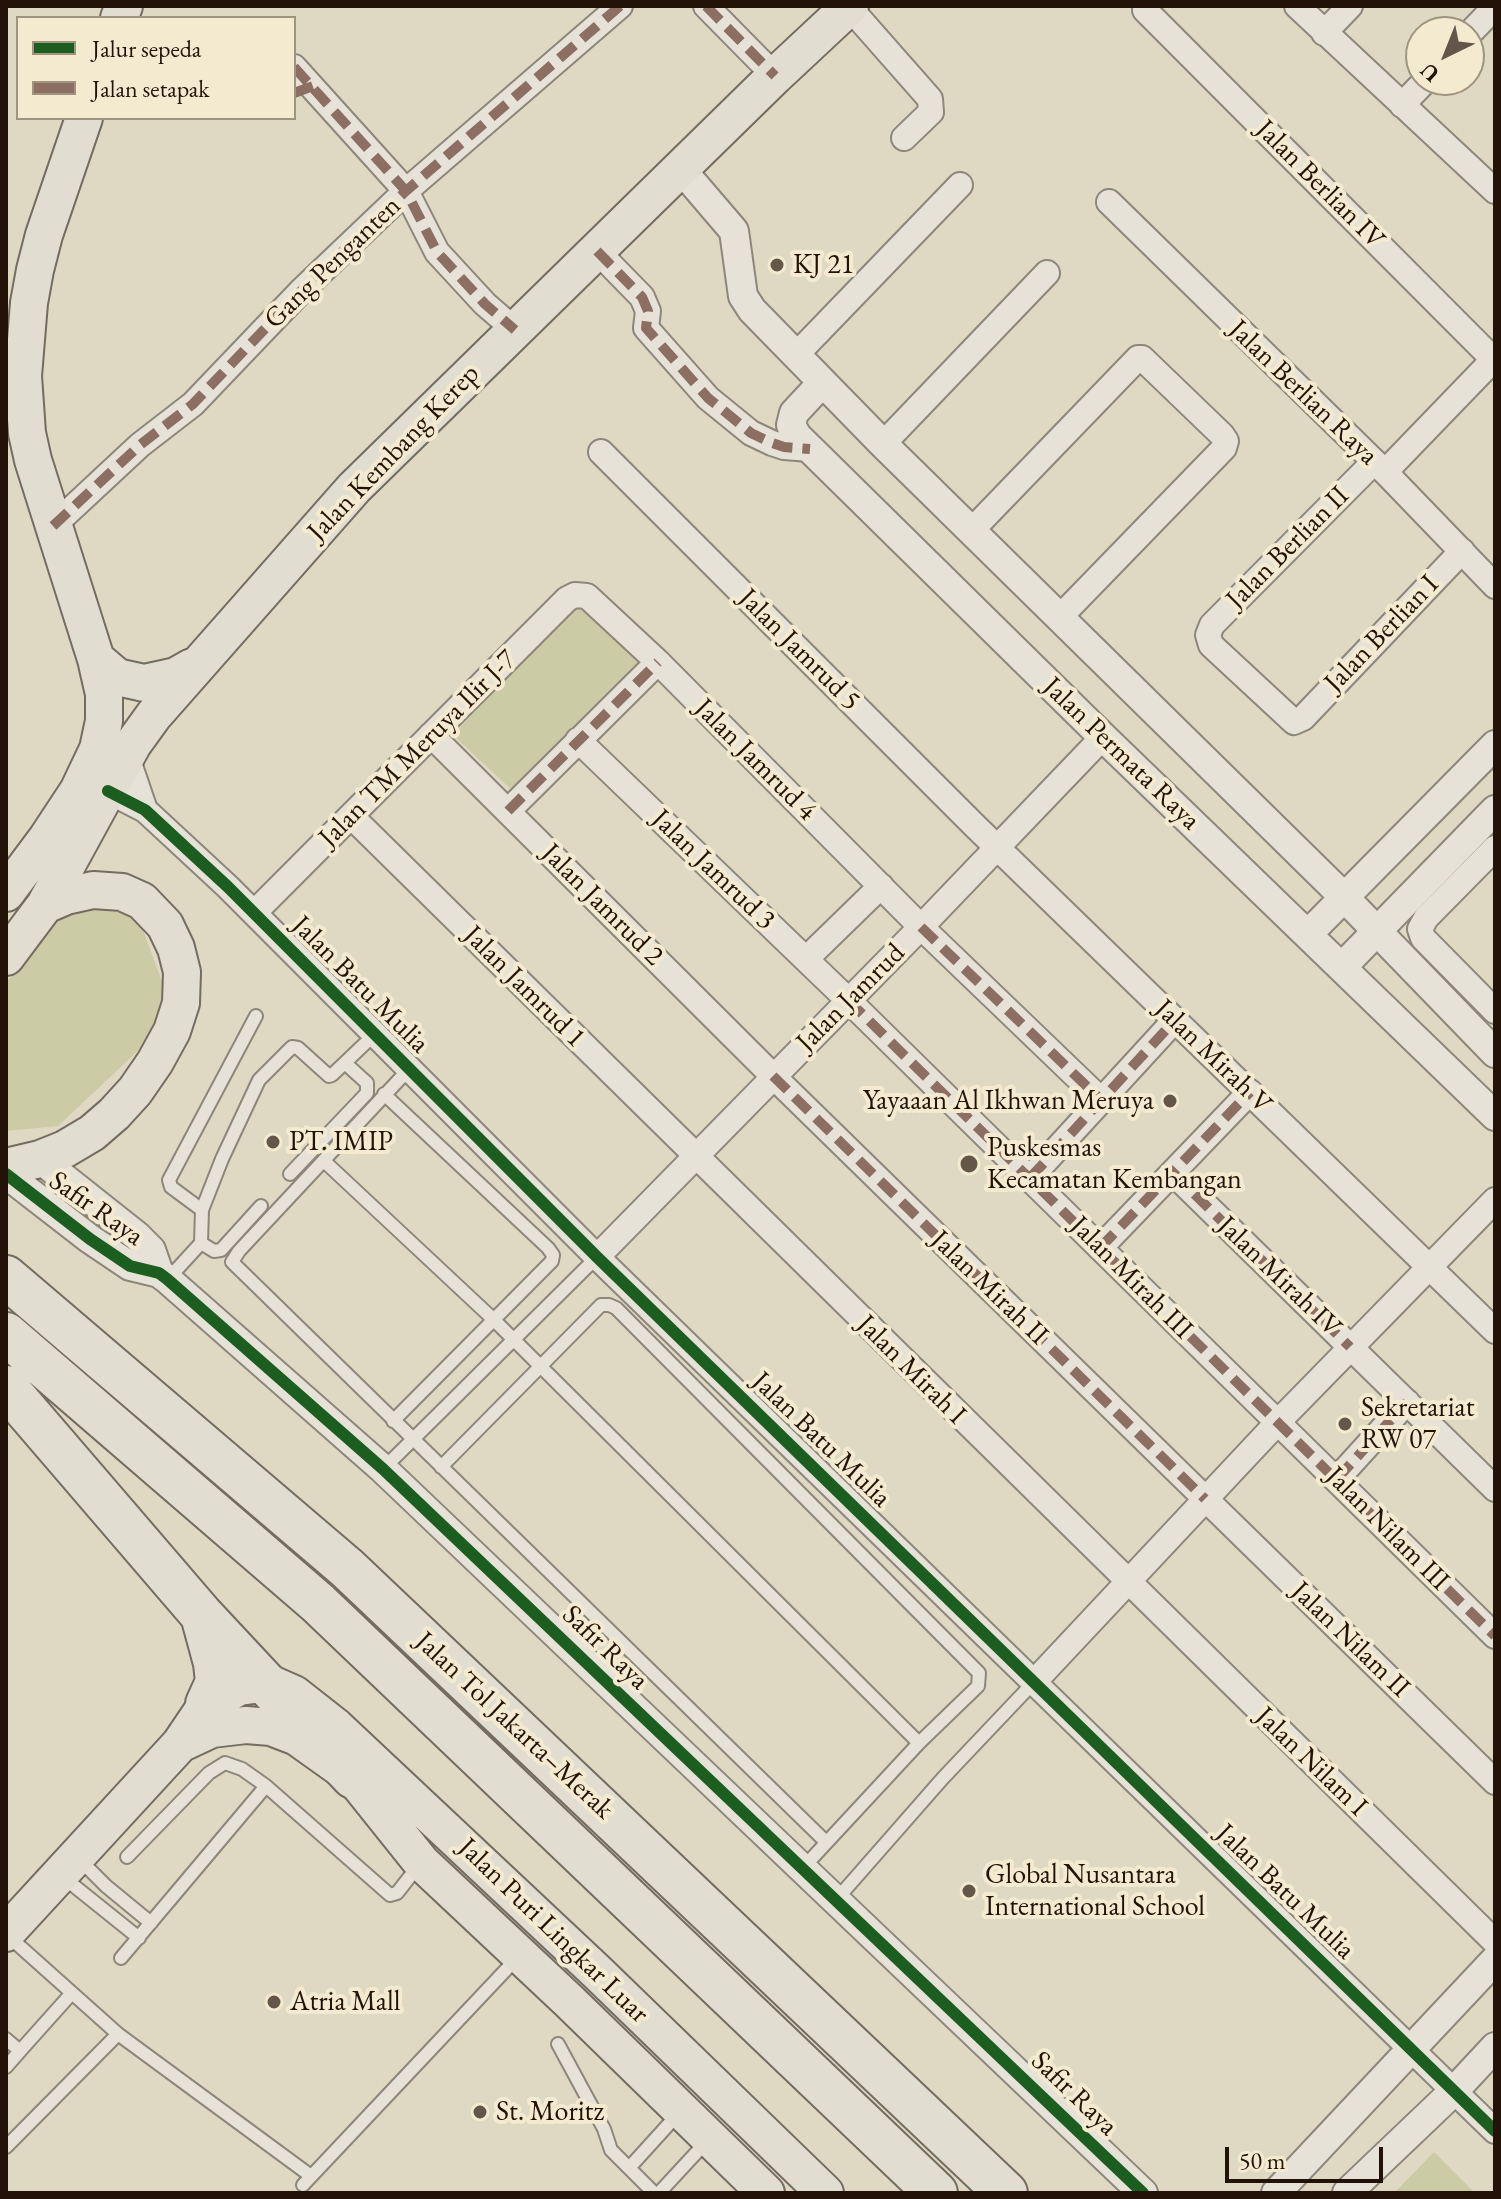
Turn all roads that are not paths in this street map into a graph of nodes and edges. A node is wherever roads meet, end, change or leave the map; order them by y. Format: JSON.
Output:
{"nodes":[{"id":1,"x":620,"y":6,"type":"edge"},
{"id":2,"x":706,"y":6,"type":"edge"},
{"id":3,"x":850,"y":6,"type":"edge"},
{"id":4,"x":1297,"y":6,"type":"edge"},
{"id":5,"x":1350,"y":6,"type":"edge"},
{"id":6,"x":1145,"y":10,"type":"dead end"},
{"id":7,"x":1324,"y":33,"type":"junction"},
{"id":8,"x":775,"y":76,"type":"junction"},
{"id":9,"x":303,"y":89,"type":"edge"},
{"id":10,"x":1411,"y":96,"type":"edge"},
{"id":11,"x":1402,"y":105,"type":"junction"},
{"id":12,"x":83,"y":120,"type":"edge"},
{"id":13,"x":904,"y":138,"type":"dead end"},
{"id":14,"x":681,"y":169,"type":"junction"},
{"id":15,"x":960,"y":185,"type":"dead end"},
{"id":16,"x":1493,"y":185,"type":"edge"},
{"id":17,"x":406,"y":191,"type":"junction"},
{"id":18,"x":1109,"y":202,"type":"dead end"},
{"id":19,"x":44,"y":235,"type":"junction"},
{"id":20,"x":597,"y":251,"type":"junction"},
{"id":21,"x":1047,"y":273,"type":"dead end"},
{"id":22,"x":6,"y":301,"type":"edge"},
{"id":23,"x":515,"y":330,"type":"junction"},
{"id":24,"x":796,"y":355,"type":"junction"},
{"id":25,"x":1495,"y":359,"type":"edge"},
{"id":26,"x":822,"y":383,"type":"junction"},
{"id":27,"x":883,"y":444,"type":"junction"},
{"id":28,"x":19,"y":449,"type":"edge"},
{"id":29,"x":810,"y":449,"type":"junction"},
{"id":30,"x":601,"y":452,"type":"dead end"},
{"id":31,"x":1379,"y":468,"type":"junction"},
{"id":32,"x":53,"y":526,"type":"junction"},
{"id":33,"x":972,"y":530,"type":"junction"},
{"id":34,"x":1462,"y":551,"type":"junction"},
{"id":35,"x":1495,"y":586,"type":"edge"},
{"id":36,"x":587,"y":596,"type":"joint"},
{"id":37,"x":1059,"y":618,"type":"junction"},
{"id":38,"x":212,"y":651,"type":"junction"},
{"id":39,"x":96,"y":659,"type":"junction"},
{"id":40,"x":658,"y":662,"type":"junction"},
{"id":41,"x":1303,"y":718,"type":"joint"},
{"id":42,"x":431,"y":735,"type":"junction"},
{"id":43,"x":1103,"y":737,"type":"junction"},
{"id":44,"x":578,"y":740,"type":"junction"},
{"id":45,"x":1495,"y":745,"type":"edge"},
{"id":46,"x":127,"y":757,"type":"junction"},
{"id":47,"x":108,"y":791,"type":"junction"},
{"id":48,"x":145,"y":810,"type":"junction"},
{"id":49,"x":1495,"y":810,"type":"edge"},
{"id":50,"x":508,"y":811,"type":"junction"},
{"id":51,"x":351,"y":816,"type":"junction"},
{"id":52,"x":997,"y":847,"type":"junction"},
{"id":53,"x":1495,"y":848,"type":"edge"},
{"id":54,"x":881,"y":886,"type":"junction"},
{"id":55,"x":6,"y":893,"type":"edge"},
{"id":56,"x":1343,"y":896,"type":"junction"},
{"id":57,"x":45,"y":905,"type":"junction"},
{"id":58,"x":254,"y":913,"type":"junction"},
{"id":59,"x":921,"y":927,"type":"junction"},
{"id":60,"x":1377,"y":930,"type":"junction"},
{"id":61,"x":1308,"y":934,"type":"junction"},
{"id":62,"x":6,"y":957,"type":"edge"},
{"id":63,"x":806,"y":959,"type":"junction"},
{"id":64,"x":1342,"y":967,"type":"junction"},
{"id":65,"x":848,"y":1000,"type":"junction"},
{"id":66,"x":1495,"y":1011,"type":"edge"},
{"id":67,"x":256,"y":1016,"type":"dead end"},
{"id":68,"x":1175,"y":1020,"type":"junction"},
{"id":69,"x":375,"y":1034,"type":"junction"},
{"id":70,"x":1491,"y":1041,"type":"edge"},
{"id":71,"x":345,"y":1063,"type":"junction"},
{"id":72,"x":410,"y":1068,"type":"junction"},
{"id":73,"x":773,"y":1076,"type":"junction"},
{"id":74,"x":1250,"y":1092,"type":"junction"},
{"id":75,"x":384,"y":1094,"type":"junction"},
{"id":76,"x":1100,"y":1099,"type":"junction"},
{"id":77,"x":1495,"y":1116,"type":"edge"},
{"id":78,"x":697,"y":1157,"type":"junction"},
{"id":79,"x":324,"y":1161,"type":"junction"},
{"id":80,"x":23,"y":1163,"type":"edge"},
{"id":81,"x":1173,"y":1173,"type":"junction"},
{"id":82,"x":6,"y":1174,"type":"edge"},
{"id":83,"x":290,"y":1174,"type":"dead end"},
{"id":84,"x":1030,"y":1178,"type":"junction"},
{"id":85,"x":1495,"y":1200,"type":"edge"},
{"id":86,"x":261,"y":1206,"type":"dead end"},
{"id":87,"x":202,"y":1210,"type":"junction"},
{"id":88,"x":201,"y":1243,"type":"junction"},
{"id":89,"x":1100,"y":1248,"type":"junction"},
{"id":90,"x":597,"y":1257,"type":"junction"},
{"id":91,"x":1428,"y":1267,"type":"junction"},
{"id":92,"x":163,"y":1276,"type":"junction"},
{"id":93,"x":6,"y":1277,"type":"edge"},
{"id":94,"x":493,"y":1319,"type":"junction"},
{"id":95,"x":1495,"y":1331,"type":"edge"},
{"id":96,"x":6,"y":1334,"type":"edge"},
{"id":97,"x":512,"y":1339,"type":"junction"},
{"id":98,"x":1350,"y":1347,"type":"junction"},
{"id":99,"x":540,"y":1367,"type":"junction"},
{"id":100,"x":6,"y":1387,"type":"edge"},
{"id":101,"x":1407,"y":1402,"type":"junction"},
{"id":102,"x":393,"y":1421,"type":"junction"},
{"id":103,"x":1278,"y":1422,"type":"junction"},
{"id":104,"x":413,"y":1440,"type":"junction"},
{"id":105,"x":441,"y":1467,"type":"junction"},
{"id":106,"x":383,"y":1469,"type":"junction"},
{"id":107,"x":1337,"y":1479,"type":"junction"},
{"id":108,"x":1495,"y":1489,"type":"edge"},
{"id":109,"x":1205,"y":1499,"type":"junction"},
{"id":110,"x":1127,"y":1582,"type":"junction"},
{"id":111,"x":201,"y":1614,"type":"junction"},
{"id":112,"x":1495,"y":1636,"type":"edge"},
{"id":113,"x":1035,"y":1681,"type":"junction"},
{"id":114,"x":269,"y":1683,"type":"junction"},
{"id":115,"x":207,"y":1704,"type":"junction"},
{"id":116,"x":919,"y":1743,"type":"junction"},
{"id":117,"x":180,"y":1744,"type":"junction"},
{"id":118,"x":353,"y":1777,"type":"junction"},
{"id":119,"x":1495,"y":1782,"type":"edge"},
{"id":120,"x":266,"y":1786,"type":"junction"},
{"id":121,"x":826,"y":1842,"type":"junction"},
{"id":122,"x":127,"y":1857,"type":"dead end"},
{"id":123,"x":421,"y":1862,"type":"junction"},
{"id":124,"x":70,"y":1866,"type":"junction"},
{"id":125,"x":802,"y":1869,"type":"junction"},
{"id":126,"x":836,"y":1900,"type":"junction"},
{"id":127,"x":151,"y":1923,"type":"junction"},
{"id":128,"x":6,"y":1934,"type":"edge"},
{"id":129,"x":139,"y":1938,"type":"junction"},
{"id":130,"x":1495,"y":1942,"type":"edge"},
{"id":131,"x":520,"y":1955,"type":"junction"},
{"id":132,"x":121,"y":1958,"type":"dead end"},
{"id":133,"x":1495,"y":1960,"type":"edge"},
{"id":134,"x":597,"y":1972,"type":"junction"},
{"id":135,"x":71,"y":1994,"type":"junction"},
{"id":136,"x":569,"y":2001,"type":"junction"},
{"id":137,"x":118,"y":2034,"type":"junction"},
{"id":138,"x":6,"y":2039,"type":"edge"},
{"id":139,"x":558,"y":2044,"type":"dead end"},
{"id":140,"x":1495,"y":2047,"type":"edge"},
{"id":141,"x":1411,"y":2049,"type":"junction"},
{"id":142,"x":20,"y":2051,"type":"junction"},
{"id":143,"x":6,"y":2067,"type":"edge"},
{"id":144,"x":1454,"y":2091,"type":"junction"},
{"id":145,"x":681,"y":2111,"type":"junction"},
{"id":146,"x":1495,"y":2131,"type":"edge"},
{"id":147,"x":710,"y":2138,"type":"junction"},
{"id":148,"x":6,"y":2147,"type":"edge"},
{"id":149,"x":629,"y":2168,"type":"junction"},
{"id":150,"x":656,"y":2193,"type":"edge"},
{"id":151,"x":766,"y":2193,"type":"edge"},
{"id":152,"x":825,"y":2193,"type":"edge"},
{"id":153,"x":936,"y":2193,"type":"edge"},
{"id":154,"x":1006,"y":2193,"type":"edge"},
{"id":155,"x":1143,"y":2193,"type":"edge"},
{"id":156,"x":1276,"y":2193,"type":"edge"},
{"id":157,"x":1347,"y":2193,"type":"edge"}],
"edges":[{"from":1,"to":17,"type":"street","name":"Gang Penganten"},
{"from":2,"to":8,"type":"street"},
{"from":3,"to":8,"type":"main road","name":"Jalan Kembang Kerep"},
{"from":3,"to":13,"type":"street"},
{"from":4,"to":7,"type":"street"},
{"from":5,"to":7,"type":"street"},
{"from":6,"to":25,"type":"street","name":"Jalan Berlian IV"},
{"from":7,"to":11,"type":"street"},
{"from":8,"to":14,"type":"main road","name":"Jalan Kembang Kerep"},
{"from":9,"to":17,"type":"street"},
{"from":10,"to":11,"type":"street"},
{"from":11,"to":16,"type":"street"},
{"from":12,"to":19,"type":"main road"},
{"from":14,"to":20,"type":"main road","name":"Jalan Kembang Kerep"},
{"from":14,"to":24,"type":"street","name":"Jalan Permata Raya"},
{"from":15,"to":24,"type":"street"},
{"from":17,"to":23,"type":"street"},
{"from":17,"to":32,"type":"street","name":"Gang Penganten"},
{"from":18,"to":31,"type":"street","name":"Jalan Berlian Raya"},
{"from":19,"to":22,"type":"main road"},
{"from":19,"to":28,"type":"main road"},
{"from":20,"to":23,"type":"main road","name":"Jalan Kembang Kerep"},
{"from":20,"to":29,"type":"street"},
{"from":21,"to":27,"type":"street"},
{"from":23,"to":38,"type":"main road","name":"Jalan Kembang Kerep"},
{"from":24,"to":26,"type":"street","name":"Jalan Permata Raya"},
{"from":25,"to":31,"type":"street","name":"Jalan Berlian II"},
{"from":26,"to":27,"type":"street","name":"Jalan Permata Raya"},
{"from":26,"to":29,"type":"street","name":"Jalan Permata Raya"},
{"from":27,"to":33,"type":"street","name":"Jalan Permata Raya"},
{"from":28,"to":32,"type":"main road"},
{"from":29,"to":43,"type":"street","name":"Jalan Permata Raya"},
{"from":30,"to":52,"type":"street","name":"Jalan Jamrud 5"},
{"from":31,"to":34,"type":"street","name":"Jalan Berlian Raya"},
{"from":31,"to":41,"type":"street","name":"Jalan Berlian II"},
{"from":32,"to":39,"type":"main road"},
{"from":33,"to":37,"type":"street","name":"Jalan Permata Raya"},
{"from":33,"to":37,"type":"street"},
{"from":34,"to":35,"type":"street","name":"Jalan Berlian Raya"},
{"from":34,"to":41,"type":"street","name":"Jalan Berlian I"},
{"from":36,"to":40,"type":"street","name":"Jalan Jamrud 4"},
{"from":36,"to":42,"type":"street","name":"Jalan TM Meruya Ilir J-7"},
{"from":37,"to":56,"type":"street","name":"Jalan Permata Raya"},
{"from":38,"to":39,"type":"main road"},
{"from":38,"to":46,"type":"main road","name":"Jalan Kembang Kerep"},
{"from":39,"to":55,"type":"main road"},
{"from":40,"to":44,"type":"street"},
{"from":40,"to":54,"type":"street","name":"Jalan Jamrud 4"},
{"from":42,"to":50,"type":"street","name":"Jalan Jamrud 2"},
{"from":42,"to":51,"type":"street","name":"Jalan TM Meruya Ilir J-7"},
{"from":43,"to":52,"type":"street","name":"Jalan Jamrud"},
{"from":43,"to":61,"type":"street","name":"Jalan Permata Raya"},
{"from":44,"to":50,"type":"street"},
{"from":44,"to":63,"type":"street","name":"Jalan Jamrud 3"},
{"from":45,"to":56,"type":"street"},
{"from":46,"to":47,"type":"main road","name":"Jalan Kembang Kerep"},
{"from":46,"to":48,"type":"street","name":"Jalan Batu Mulia"},
{"from":47,"to":48,"type":"street","name":"Jalan Batu Mulia"},
{"from":47,"to":57,"type":"main road","name":"Jalan Kembang Kerep"},
{"from":48,"to":58,"type":"street","name":"Jalan Batu Mulia"},
{"from":49,"to":60,"type":"street"},
{"from":50,"to":73,"type":"street","name":"Jalan Jamrud 2"},
{"from":51,"to":58,"type":"street","name":"Jalan TM Meruya Ilir J-7"},
{"from":51,"to":78,"type":"street","name":"Jalan Jamrud 1"},
{"from":52,"to":59,"type":"street","name":"Jalan Jamrud"},
{"from":52,"to":68,"type":"street","name":"Jalan Mirah V"},
{"from":53,"to":66,"type":"street"},
{"from":54,"to":59,"type":"street","name":"Jalan Jamrud 4"},
{"from":54,"to":63,"type":"street"},
{"from":56,"to":60,"type":"street","name":"Jalan Permata Raya"},
{"from":56,"to":61,"type":"street"},
{"from":57,"to":62,"type":"main road","name":"Jalan Kembang Kerep"},
{"from":57,"to":80,"type":"main road"},
{"from":58,"to":69,"type":"street","name":"Jalan Batu Mulia"},
{"from":59,"to":65,"type":"street","name":"Jalan Jamrud"},
{"from":59,"to":76,"type":"street"},
{"from":60,"to":64,"type":"street"},
{"from":60,"to":70,"type":"street","name":"Jalan Permata Raya"},
{"from":61,"to":64,"type":"street","name":"Jalan Permata Raya"},
{"from":63,"to":65,"type":"street","name":"Jalan Jamrud 3"},
{"from":64,"to":77,"type":"street","name":"Jalan Permata Raya"},
{"from":65,"to":73,"type":"street","name":"Jalan Jamrud"},
{"from":65,"to":84,"type":"street","name":"Jalan Mirah III"},
{"from":67,"to":87,"type":"lane"},
{"from":68,"to":74,"type":"street","name":"Jalan Mirah V"},
{"from":68,"to":76,"type":"street"},
{"from":69,"to":71,"type":"lane"},
{"from":69,"to":72,"type":"street","name":"Jalan Batu Mulia"},
{"from":71,"to":83,"type":"lane"},
{"from":71,"to":87,"type":"lane"},
{"from":72,"to":75,"type":"lane"},
{"from":72,"to":90,"type":"street","name":"Jalan Batu Mulia"},
{"from":73,"to":78,"type":"street","name":"Jalan Jamrud"},
{"from":73,"to":109,"type":"street","name":"Jalan Mirah II"},
{"from":74,"to":81,"type":"street"},
{"from":74,"to":91,"type":"street","name":"Jalan Mirah V"},
{"from":75,"to":79,"type":"lane"},
{"from":75,"to":94,"type":"lane"},
{"from":76,"to":84,"type":"street"},
{"from":78,"to":90,"type":"street","name":"Jalan Jamrud"},
{"from":78,"to":110,"type":"street","name":"Jalan Mirah I"},
{"from":79,"to":94,"type":"lane"},
{"from":79,"to":102,"type":"lane"},
{"from":80,"to":92,"type":"street","name":"Safir Raya"},
{"from":81,"to":89,"type":"street"},
{"from":81,"to":98,"type":"street","name":"Jalan Mirah IV"},
{"from":82,"to":92,"type":"street","name":"Safir Raya"},
{"from":84,"to":89,"type":"street","name":"Jalan Mirah III"},
{"from":85,"to":91,"type":"street"},
{"from":86,"to":88,"type":"lane"},
{"from":87,"to":88,"type":"lane"},
{"from":88,"to":92,"type":"lane"},
{"from":89,"to":103,"type":"street","name":"Jalan Mirah III"},
{"from":90,"to":97,"type":"lane"},
{"from":90,"to":113,"type":"street","name":"Jalan Batu Mulia"},
{"from":91,"to":95,"type":"street","name":"Jalan Mirah V"},
{"from":91,"to":98,"type":"street"},
{"from":92,"to":106,"type":"street","name":"Safir Raya"},
{"from":93,"to":154,"type":"highway","name":"Jalan Tol Jakarta–Merak"},
{"from":94,"to":97,"type":"lane"},
{"from":94,"to":102,"type":"lane"},
{"from":96,"to":153,"type":"highway","name":"Jalan Tol Jakarta–Merak"},
{"from":97,"to":99,"type":"lane"},
{"from":97,"to":104,"type":"lane"},
{"from":98,"to":101,"type":"street","name":"Jalan Mirah IV"},
{"from":98,"to":103,"type":"street"},
{"from":99,"to":105,"type":"lane"},
{"from":99,"to":116,"type":"lane"},
{"from":99,"to":116,"type":"lane"},
{"from":100,"to":111,"type":"highway"},
{"from":101,"to":107,"type":"street"},
{"from":101,"to":108,"type":"street","name":"Jalan Mirah IV"},
{"from":102,"to":104,"type":"lane"},
{"from":103,"to":107,"type":"street","name":"Jalan Nilam III"},
{"from":103,"to":109,"type":"street"},
{"from":104,"to":105,"type":"lane"},
{"from":104,"to":106,"type":"lane"},
{"from":105,"to":121,"type":"lane"},
{"from":106,"to":125,"type":"street","name":"Safir Raya"},
{"from":107,"to":112,"type":"street","name":"Jalan Nilam III"},
{"from":109,"to":110,"type":"street"},
{"from":109,"to":119,"type":"street","name":"Jalan Nilam II"},
{"from":110,"to":113,"type":"street"},
{"from":110,"to":130,"type":"street","name":"Jalan Nilam I"},
{"from":111,"to":114,"type":"highway"},
{"from":111,"to":115,"type":"highway"},
{"from":113,"to":126,"type":"lane"},
{"from":113,"to":141,"type":"street","name":"Jalan Batu Mulia"},
{"from":114,"to":115,"type":"main road"},
{"from":114,"to":118,"type":"highway"},
{"from":114,"to":134,"type":"main road","name":"Jalan Puri Lingkar Luar"},
{"from":115,"to":117,"type":"main road"},
{"from":116,"to":121,"type":"lane"},
{"from":117,"to":118,"type":"main road"},
{"from":117,"to":124,"type":"main road"},
{"from":118,"to":123,"type":"main road","name":"Jalan Puri Lingkar Luar"},
{"from":120,"to":122,"type":"lane"},
{"from":120,"to":123,"type":"lane"},
{"from":120,"to":127,"type":"lane"},
{"from":121,"to":125,"type":"lane"},
{"from":123,"to":131,"type":"main road","name":"Jalan Puri Lingkar Luar"},
{"from":124,"to":127,"type":"lane"},
{"from":124,"to":128,"type":"main road"},
{"from":124,"to":129,"type":"lane"},
{"from":125,"to":126,"type":"street","name":"Safir Raya"},
{"from":126,"to":155,"type":"street","name":"Safir Raya"},
{"from":127,"to":129,"type":"lane"},
{"from":128,"to":135,"type":"lane"},
{"from":129,"to":132,"type":"lane"},
{"from":131,"to":136,"type":"main road","name":"Jalan Puri Lingkar Luar"},
{"from":131,"to":137,"type":"lane"},
{"from":133,"to":141,"type":"street"},
{"from":134,"to":136,"type":"main road"},
{"from":134,"to":152,"type":"main road","name":"Jalan Puri Lingkar Luar"},
{"from":135,"to":137,"type":"lane"},
{"from":135,"to":142,"type":"lane"},
{"from":136,"to":145,"type":"main road","name":"Jalan Puri Lingkar Luar"},
{"from":137,"to":148,"type":"lane"},
{"from":138,"to":142,"type":"lane"},
{"from":139,"to":149,"type":"lane"},
{"from":140,"to":144,"type":"street"},
{"from":141,"to":144,"type":"street","name":"Jalan Batu Mulia"},
{"from":141,"to":156,"type":"street"},
{"from":142,"to":143,"type":"lane"},
{"from":144,"to":146,"type":"street","name":"Jalan Batu Mulia"},
{"from":144,"to":157,"type":"street"},
{"from":145,"to":147,"type":"main road","name":"Jalan Puri Lingkar Luar"},
{"from":145,"to":149,"type":"lane"},
{"from":147,"to":150,"type":"lane"},
{"from":147,"to":151,"type":"main road","name":"Jalan Puri Lingkar Luar"},
{"from":149,"to":150,"type":"lane"}]}
